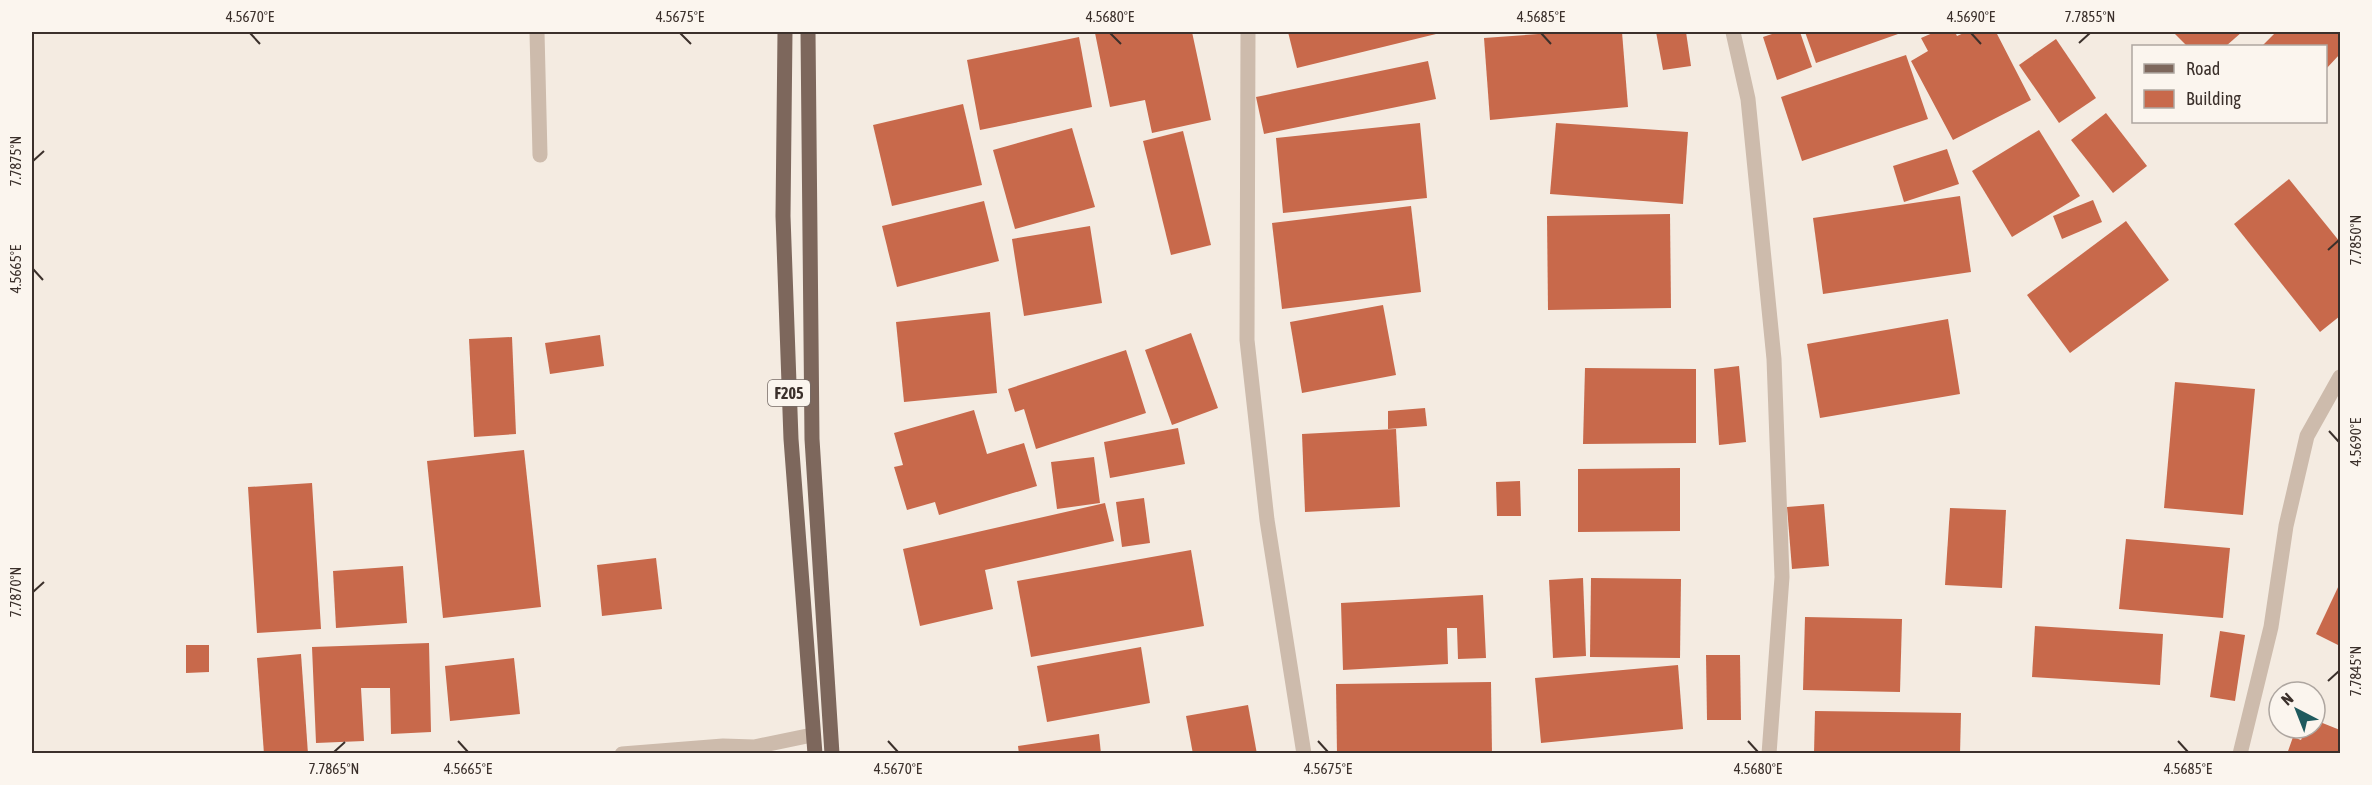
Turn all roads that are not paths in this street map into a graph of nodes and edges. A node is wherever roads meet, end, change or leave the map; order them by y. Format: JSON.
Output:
{"nodes":[{"id":1,"x":537,"y":32,"type":"edge"},
{"id":2,"x":785,"y":32,"type":"edge"},
{"id":3,"x":808,"y":32,"type":"edge"},
{"id":4,"x":1248,"y":32,"type":"edge"},
{"id":5,"x":1733,"y":32,"type":"edge"},
{"id":6,"x":540,"y":155,"type":"dead end"},
{"id":7,"x":2340,"y":377,"type":"edge"},
{"id":8,"x":812,"y":735,"type":"junction"},
{"id":9,"x":622,"y":753,"type":"edge"},
{"id":10,"x":815,"y":753,"type":"edge"},
{"id":11,"x":832,"y":753,"type":"edge"},
{"id":12,"x":1304,"y":753,"type":"edge"},
{"id":13,"x":1769,"y":753,"type":"edge"},
{"id":14,"x":2240,"y":753,"type":"edge"}],
"edges":[{"from":1,"to":6,"type":"street"},
{"from":2,"to":8,"type":"main road","number":"F205"},
{"from":3,"to":11,"type":"main road","number":"F205"},
{"from":4,"to":12,"type":"street"},
{"from":5,"to":13,"type":"street"},
{"from":7,"to":14,"type":"street"},
{"from":8,"to":9,"type":"street"},
{"from":8,"to":10,"type":"main road","number":"F205"}]}
